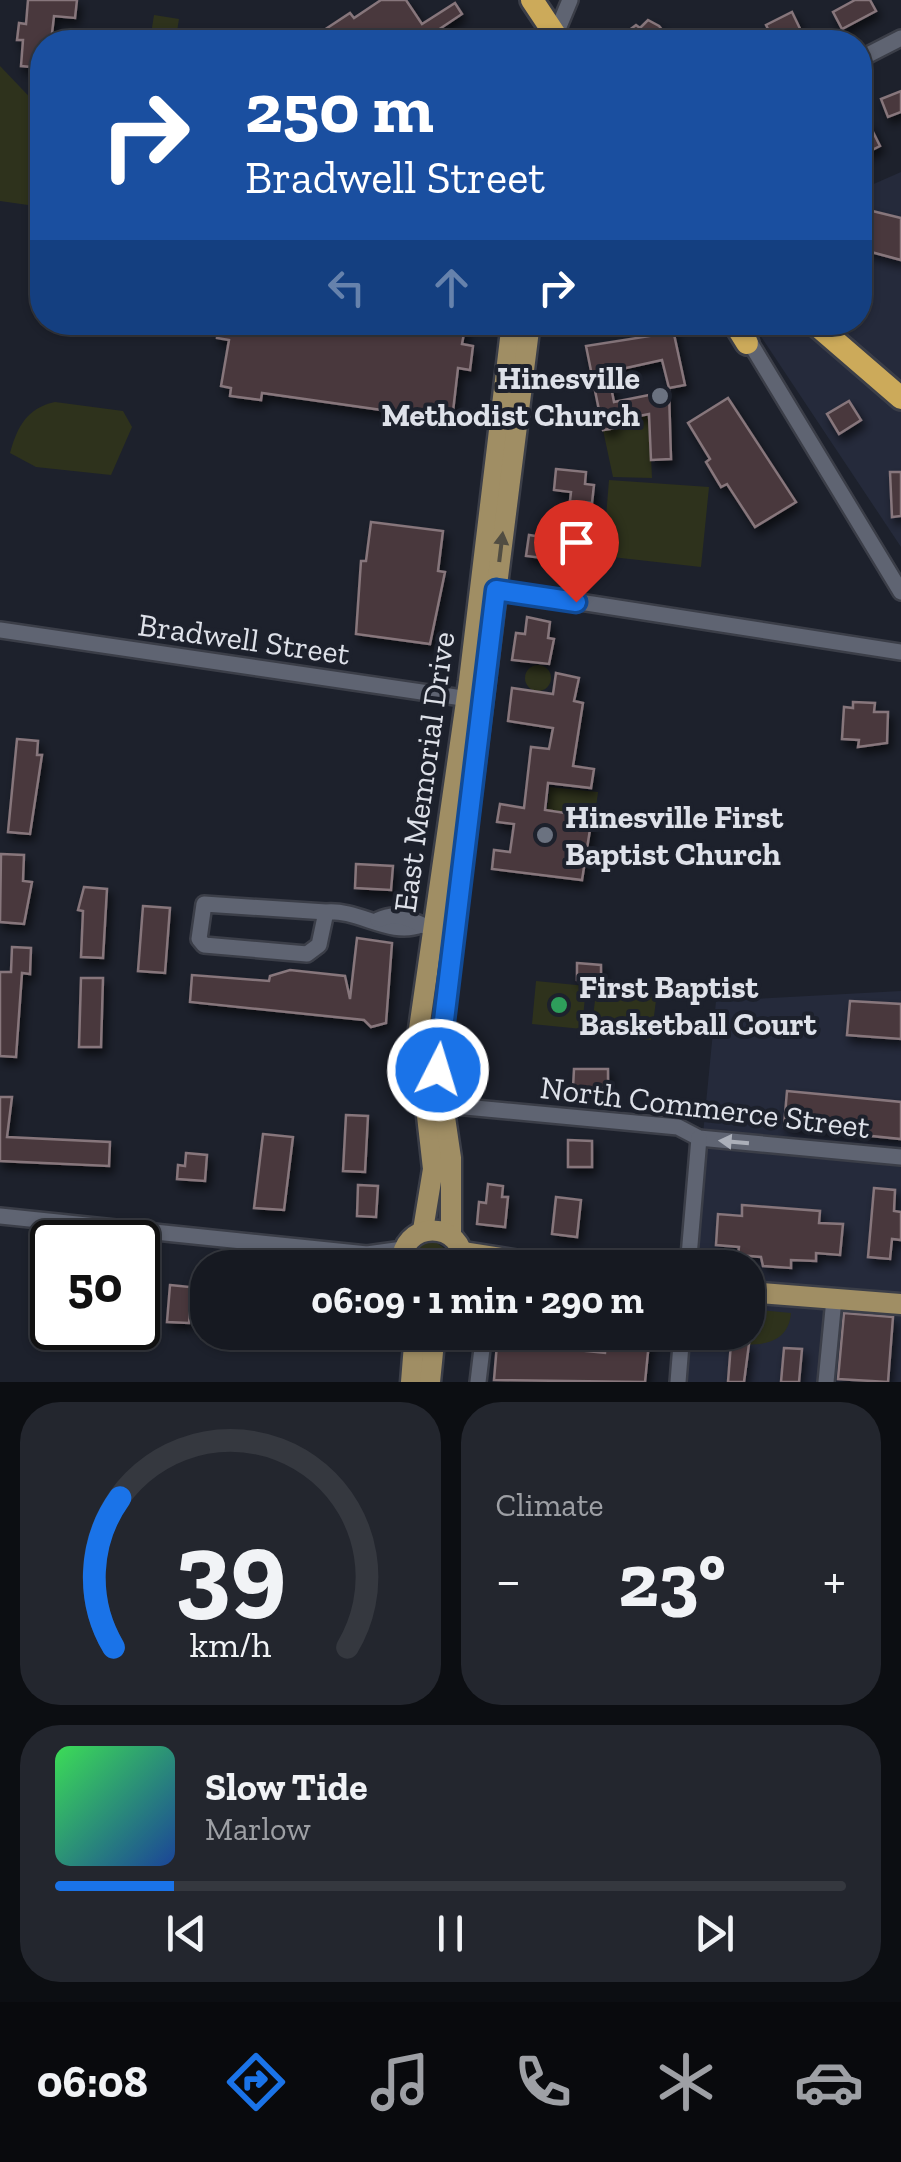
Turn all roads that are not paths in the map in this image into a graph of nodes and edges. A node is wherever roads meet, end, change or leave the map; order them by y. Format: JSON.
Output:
{"nodes":[{"id":1,"x":532,"y":0,"type":"edge"},
{"id":2,"x":570,"y":0,"type":"edge"},
{"id":3,"x":550,"y":30,"type":"edge"},
{"id":4,"x":560,"y":30,"type":"edge"},
{"id":5,"x":901,"y":38,"type":"edge"},
{"id":6,"x":872,"y":54,"type":"edge"},
{"id":7,"x":511,"y":335,"type":"edge"},
{"id":8,"x":528,"y":335,"type":"edge"},
{"id":9,"x":747,"y":335,"type":"edge"},
{"id":10,"x":828,"y":335,"type":"edge"},
{"id":11,"x":901,"y":398,"type":"edge"},
{"id":12,"x":487,"y":587,"type":"junction"},
{"id":13,"x":901,"y":592,"type":"edge"},
{"id":14,"x":0,"y":630,"type":"edge"},
{"id":15,"x":901,"y":652,"type":"edge"},
{"id":16,"x":472,"y":700,"type":"junction"},
{"id":17,"x":326,"y":912,"type":"junction"},
{"id":18,"x":426,"y":926,"type":"junction"},
{"id":19,"x":444,"y":1105,"type":"junction"},
{"id":20,"x":699,"y":1138,"type":"junction"},
{"id":21,"x":901,"y":1157,"type":"edge"},
{"id":22,"x":0,"y":1216,"type":"edge"},
{"id":23,"x":423,"y":1230,"type":"junction"},
{"id":24,"x":451,"y":1234,"type":"junction"},
{"id":25,"x":328,"y":1250,"type":"edge"},
{"id":26,"x":409,"y":1250,"type":"edge"},
{"id":27,"x":459,"y":1250,"type":"edge"},
{"id":28,"x":690,"y":1250,"type":"edge"},
{"id":29,"x":765,"y":1293,"type":"edge"},
{"id":30,"x":834,"y":1299,"type":"junction"},
{"id":31,"x":901,"y":1304,"type":"edge"},
{"id":32,"x":413,"y":1350,"type":"edge"},
{"id":33,"x":433,"y":1350,"type":"edge"},
{"id":34,"x":482,"y":1350,"type":"edge"},
{"id":35,"x":681,"y":1350,"type":"edge"},
{"id":36,"x":410,"y":1382,"type":"edge"},
{"id":37,"x":430,"y":1382,"type":"edge"},
{"id":38,"x":478,"y":1382,"type":"edge"},
{"id":39,"x":678,"y":1382,"type":"edge"},
{"id":40,"x":826,"y":1382,"type":"edge"}],
"edges":[{"from":1,"to":3,"type":"highway"},
{"from":2,"to":4,"type":"street"},
{"from":5,"to":6,"type":"street"},
{"from":7,"to":12,"type":"main road","name":"East Memorial Drive"},
{"from":12,"to":8,"type":"main road","name":"East Memorial Drive","one_way":true},
{"from":9,"to":13,"type":"street"},
{"from":10,"to":11,"type":"highway"},
{"from":12,"to":15,"type":"street"},
{"from":12,"to":16,"type":"main road","name":"East Memorial Drive"},
{"from":14,"to":16,"type":"street","name":"Bradwell Street"},
{"from":16,"to":18,"type":"main road","name":"East Memorial Drive"},
{"from":16,"to":19,"type":"main road","name":"East Memorial Drive"},
{"from":17,"to":17,"type":"street"},
{"from":17,"to":18,"type":"street"},
{"from":18,"to":23,"type":"main road","name":"East Memorial Drive"},
{"from":19,"to":20,"type":"street","name":"North Commerce Street"},
{"from":19,"to":24,"type":"main road","name":"East Memorial Drive"},
{"from":21,"to":20,"type":"street","name":"North Commerce Street","one_way":true},
{"from":20,"to":28,"type":"street"},
{"from":22,"to":25,"type":"street"},
{"from":23,"to":24,"type":"main road"},
{"from":23,"to":26,"type":"main road"},
{"from":24,"to":27,"type":"main road"},
{"from":29,"to":30,"type":"main road"},
{"from":30,"to":31,"type":"main road"},
{"from":30,"to":40,"type":"street"},
{"from":32,"to":36,"type":"main road"},
{"from":33,"to":37,"type":"main road"},
{"from":34,"to":38,"type":"street"},
{"from":35,"to":39,"type":"street"}]}
